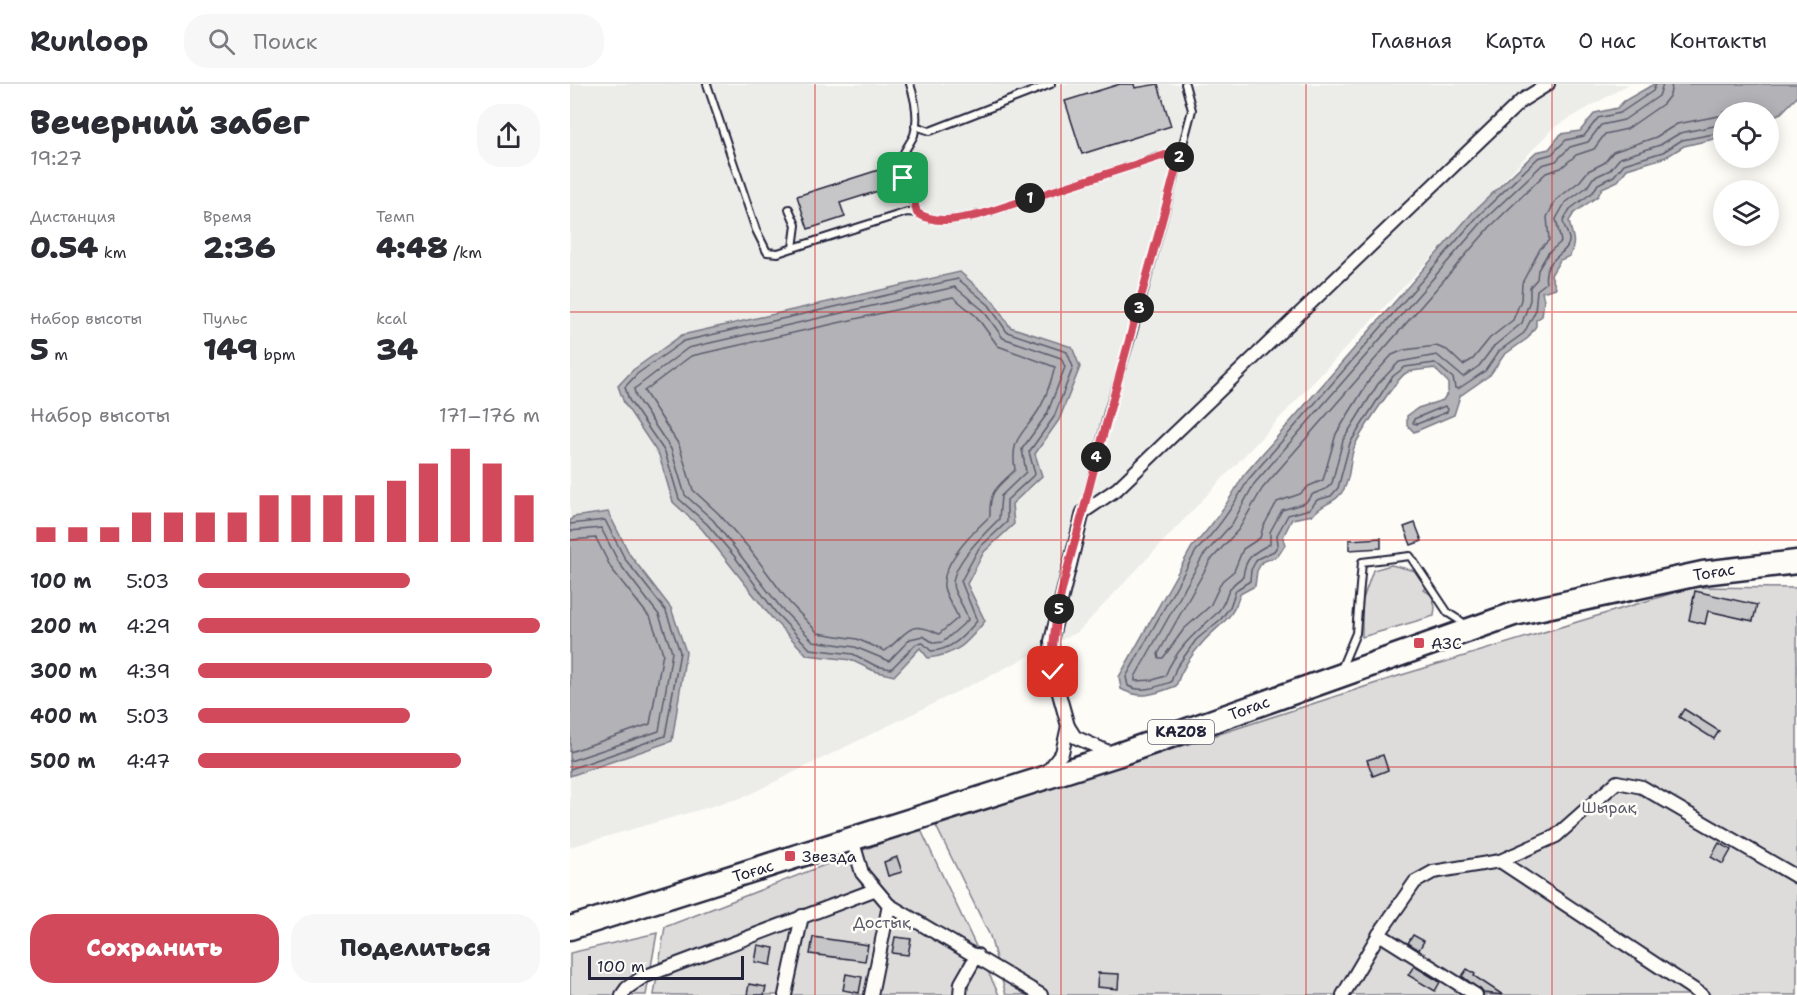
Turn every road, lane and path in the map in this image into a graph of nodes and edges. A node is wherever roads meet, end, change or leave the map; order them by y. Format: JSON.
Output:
{"nodes":[{"id":1,"x":707,"y":84,"type":"edge"},
{"id":2,"x":910,"y":84,"type":"edge"},
{"id":3,"x":1051,"y":84,"type":"edge"},
{"id":4,"x":1185,"y":84,"type":"edge"},
{"id":5,"x":1548,"y":84,"type":"edge"},
{"id":6,"x":915,"y":126,"type":"junction"},
{"id":7,"x":1179,"y":157,"type":"junction"},
{"id":8,"x":789,"y":209,"type":"dead end"},
{"id":9,"x":917,"y":213,"type":"junction"},
{"id":10,"x":793,"y":248,"type":"junction"},
{"id":11,"x":1083,"y":512,"type":"junction"},
{"id":12,"x":1797,"y":562,"type":"edge"},
{"id":13,"x":1472,"y":629,"type":"junction"},
{"id":14,"x":1337,"y":677,"type":"junction"},
{"id":15,"x":1068,"y":726,"type":"junction"},
{"id":16,"x":1117,"y":755,"type":"junction"},
{"id":17,"x":1042,"y":779,"type":"junction"},
{"id":18,"x":852,"y":839,"type":"junction"},
{"id":19,"x":1500,"y":861,"type":"junction"},
{"id":20,"x":1797,"y":878,"type":"edge"},
{"id":21,"x":874,"y":890,"type":"junction"},
{"id":22,"x":889,"y":905,"type":"junction"},
{"id":23,"x":802,"y":916,"type":"junction"},
{"id":24,"x":570,"y":928,"type":"edge"},
{"id":25,"x":1379,"y":934,"type":"junction"},
{"id":26,"x":977,"y":955,"type":"junction"},
{"id":27,"x":622,"y":995,"type":"edge"},
{"id":28,"x":785,"y":995,"type":"edge"},
{"id":29,"x":871,"y":995,"type":"edge"},
{"id":30,"x":960,"y":995,"type":"edge"},
{"id":31,"x":1041,"y":995,"type":"edge"},
{"id":32,"x":1343,"y":995,"type":"edge"},
{"id":33,"x":1476,"y":995,"type":"edge"},
{"id":34,"x":1702,"y":995,"type":"edge"}],
"edges":[{"from":1,"to":10,"type":"lane"},
{"from":2,"to":6,"type":"lane"},
{"from":3,"to":6,"type":"lane"},
{"from":4,"to":7,"type":"lane"},
{"from":5,"to":11,"type":"street"},
{"from":6,"to":9,"type":"lane"},
{"from":7,"to":9,"type":"lane"},
{"from":7,"to":11,"type":"lane"},
{"from":8,"to":10,"type":"lane"},
{"from":9,"to":10,"type":"lane"},
{"from":11,"to":15,"type":"street"},
{"from":12,"to":13,"type":"highway","name":"Тоғас","number":"KAZ08"},
{"from":13,"to":14,"type":"highway","name":"Тоғас","number":"KAZ08"},
{"from":13,"to":14,"type":"lane"},
{"from":14,"to":16,"type":"highway","name":"Тоғас","number":"KAZ08"},
{"from":15,"to":16,"type":"street"},
{"from":15,"to":17,"type":"street"},
{"from":16,"to":17,"type":"highway","name":"Тоғас","number":"KAZ08"},
{"from":17,"to":18,"type":"highway","name":"Тоғас","number":"KAZ08"},
{"from":18,"to":21,"type":"street"},
{"from":18,"to":24,"type":"highway","name":"Тоғас","number":"KAZ08"},
{"from":19,"to":20,"type":"street"},
{"from":19,"to":25,"type":"street"},
{"from":19,"to":34,"type":"street"},
{"from":21,"to":22,"type":"street"},
{"from":21,"to":23,"type":"street"},
{"from":22,"to":26,"type":"street"},
{"from":22,"to":29,"type":"street"},
{"from":23,"to":27,"type":"street"},
{"from":23,"to":28,"type":"street"},
{"from":25,"to":32,"type":"street"},
{"from":25,"to":33,"type":"street"},
{"from":26,"to":30,"type":"street"},
{"from":26,"to":31,"type":"street"}]}
